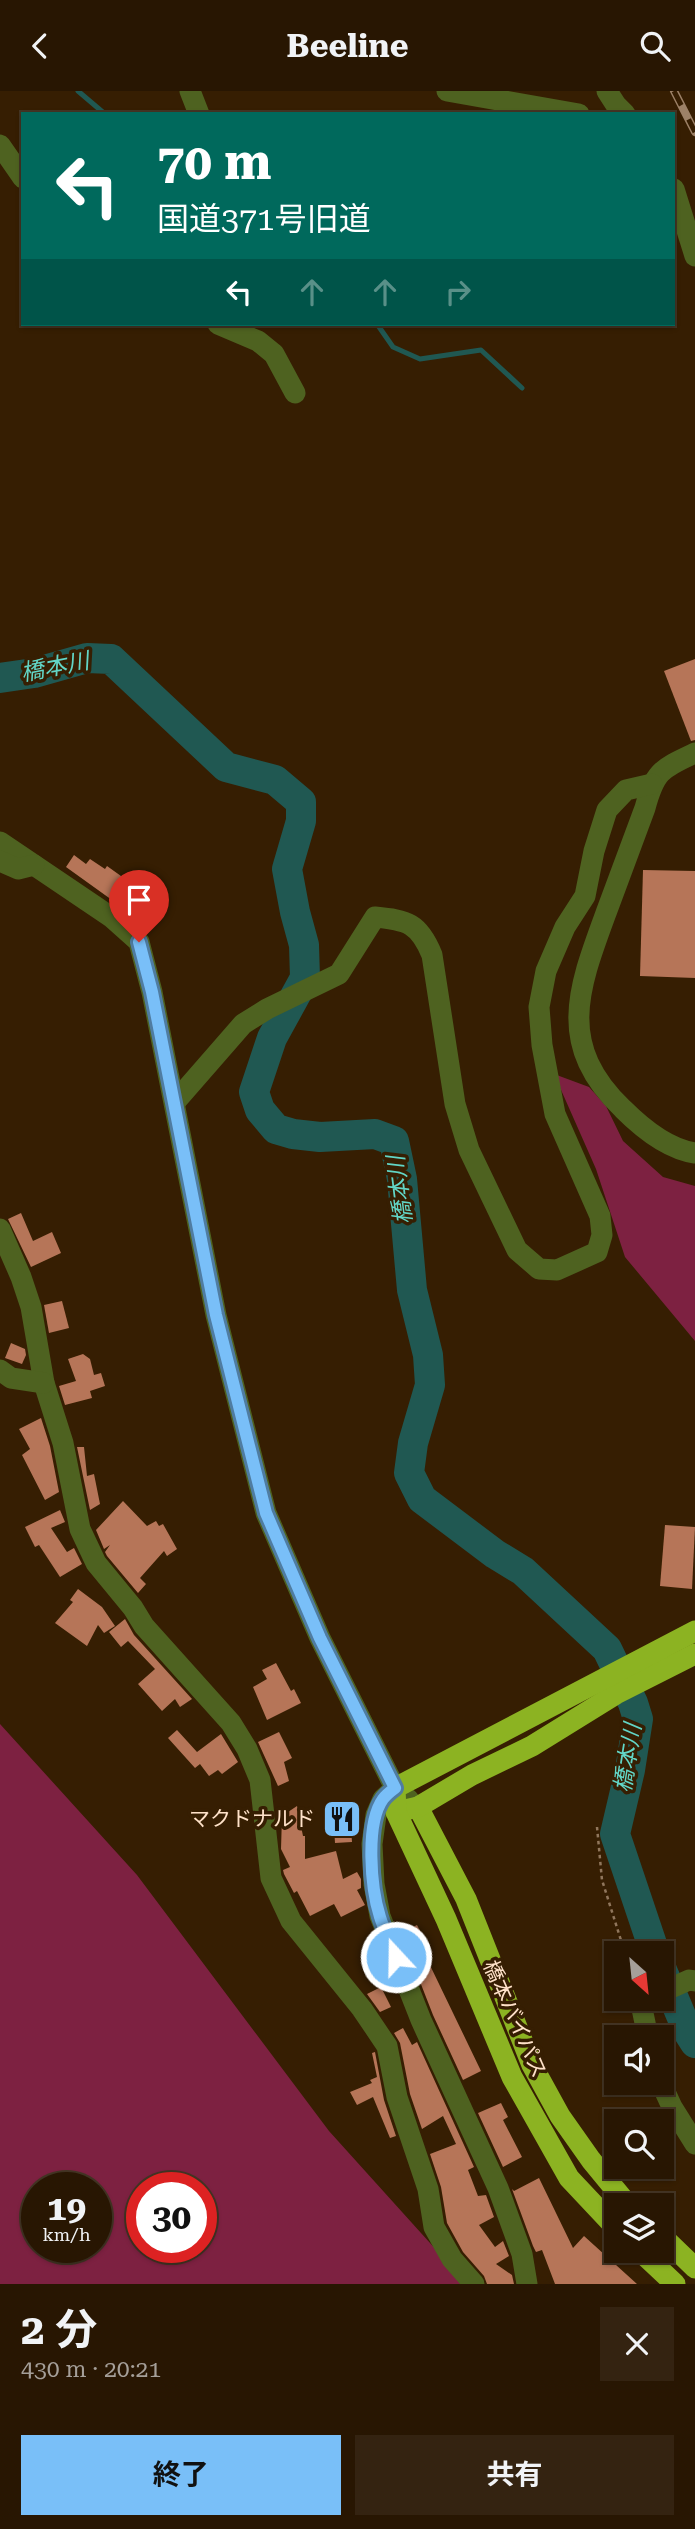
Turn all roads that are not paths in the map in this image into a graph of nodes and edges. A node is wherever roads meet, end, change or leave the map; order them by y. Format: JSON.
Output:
{"nodes":[{"id":1,"x":190,"y":91,"type":"edge"},
{"id":2,"x":447,"y":91,"type":"edge"},
{"id":3,"x":607,"y":91,"type":"edge"},
{"id":4,"x":198,"y":112,"type":"edge"},
{"id":5,"x":568,"y":112,"type":"edge"},
{"id":6,"x":623,"y":112,"type":"edge"},
{"id":7,"x":0,"y":145,"type":"edge"},
{"id":8,"x":21,"y":151,"type":"edge"},
{"id":9,"x":21,"y":175,"type":"edge"},
{"id":10,"x":675,"y":192,"type":"edge"},
{"id":11,"x":695,"y":256,"type":"edge"},
{"id":12,"x":223,"y":326,"type":"edge"},
{"id":13,"x":295,"y":393,"type":"dead end"},
{"id":14,"x":695,"y":754,"type":"edge"},
{"id":15,"x":652,"y":784,"type":"junction"},
{"id":16,"x":0,"y":842,"type":"edge"},
{"id":17,"x":0,"y":861,"type":"edge"},
{"id":18,"x":35,"y":865,"type":"junction"},
{"id":19,"x":175,"y":1102,"type":"junction"},
{"id":20,"x":695,"y":1153,"type":"edge"},
{"id":21,"x":0,"y":1229,"type":"edge"},
{"id":22,"x":0,"y":1370,"type":"edge"},
{"id":23,"x":44,"y":1383,"type":"junction"},
{"id":24,"x":695,"y":1631,"type":"edge"},
{"id":25,"x":695,"y":1654,"type":"edge"},
{"id":26,"x":395,"y":1788,"type":"junction"},
{"id":27,"x":418,"y":1807,"type":"junction"},
{"id":28,"x":396,"y":1812,"type":"junction"},
{"id":29,"x":692,"y":1981,"type":"edge"},
{"id":30,"x":674,"y":1988,"type":"edge"},
{"id":31,"x":666,"y":2095,"type":"edge"},
{"id":32,"x":695,"y":2144,"type":"edge"},
{"id":33,"x":618,"y":2193,"type":"edge"},
{"id":34,"x":604,"y":2215,"type":"edge"},
{"id":35,"x":674,"y":2248,"type":"edge"},
{"id":36,"x":653,"y":2263,"type":"edge"},
{"id":37,"x":695,"y":2268,"type":"edge"},
{"id":38,"x":474,"y":2284,"type":"edge"},
{"id":39,"x":527,"y":2284,"type":"edge"},
{"id":40,"x":675,"y":2284,"type":"edge"}],
"edges":[{"from":1,"to":4,"type":"street"},
{"from":2,"to":5,"type":"street"},
{"from":3,"to":6,"type":"street"},
{"from":7,"to":8,"type":"street"},
{"from":7,"to":9,"type":"street"},
{"from":10,"to":11,"type":"street"},
{"from":12,"to":13,"type":"street"},
{"from":14,"to":15,"type":"street"},
{"from":15,"to":19,"type":"street"},
{"from":15,"to":20,"type":"street"},
{"from":16,"to":18,"type":"street"},
{"from":17,"to":18,"type":"street"},
{"from":18,"to":19,"type":"street"},
{"from":19,"to":26,"type":"street"},
{"from":21,"to":23,"type":"street"},
{"from":22,"to":23,"type":"street"},
{"from":23,"to":38,"type":"street"},
{"from":24,"to":26,"type":"highway"},
{"from":25,"to":27,"type":"highway"},
{"from":26,"to":27,"type":"street"},
{"from":26,"to":28,"type":"highway","name":"橋本バイパス"},
{"from":26,"to":39,"type":"street"},
{"from":27,"to":28,"type":"highway"},
{"from":27,"to":33,"type":"highway","name":"橋本バイパス"},
{"from":28,"to":34,"type":"highway","name":"橋本バイパス"},
{"from":29,"to":30,"type":"street"},
{"from":31,"to":32,"type":"street"},
{"from":35,"to":37,"type":"highway"},
{"from":36,"to":40,"type":"highway"}]}
